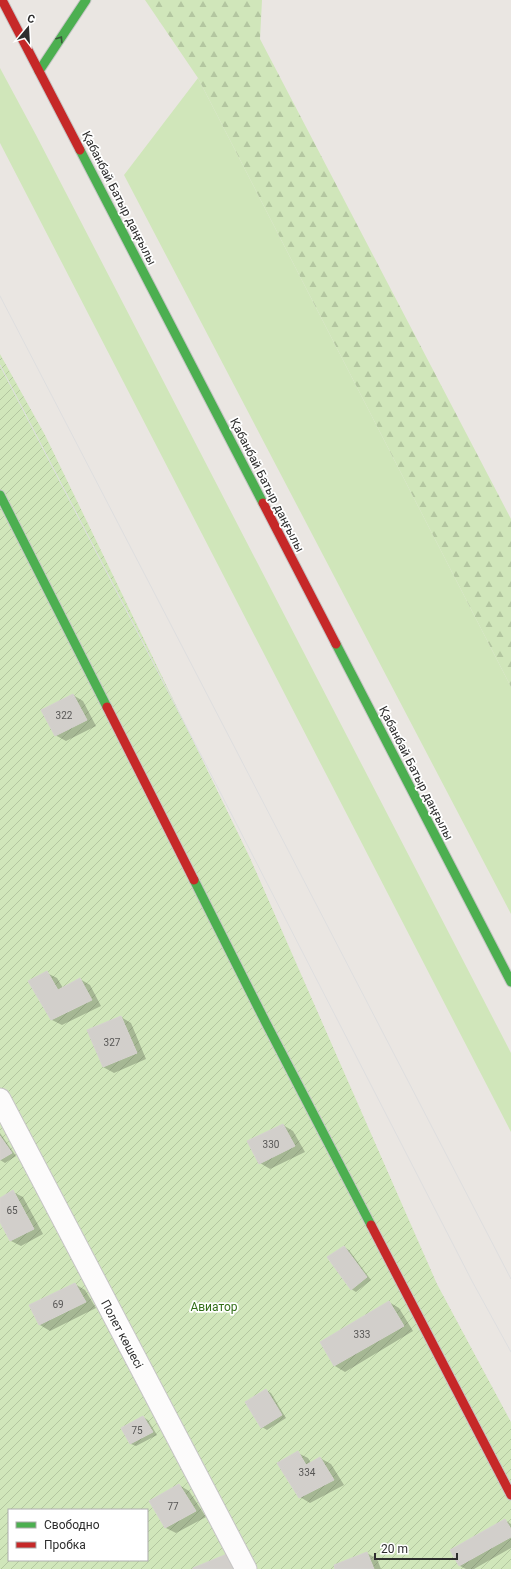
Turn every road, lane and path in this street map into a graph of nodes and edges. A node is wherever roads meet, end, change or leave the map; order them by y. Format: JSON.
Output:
{"nodes":[{"id":1,"x":2,"y":0,"type":"edge"},
{"id":2,"x":16,"y":0,"type":"edge"},
{"id":3,"x":86,"y":0,"type":"edge"},
{"id":4,"x":8,"y":11,"type":"junction"},
{"id":5,"x":39,"y":72,"type":"junction"},
{"id":6,"x":0,"y":495,"type":"edge"},
{"id":7,"x":511,"y":982,"type":"edge"},
{"id":8,"x":0,"y":1099,"type":"edge"},
{"id":9,"x":511,"y":1495,"type":"edge"},
{"id":10,"x":246,"y":1569,"type":"edge"}],
"edges":[{"from":1,"to":4,"type":"main road","name":"Қабанбай Батыр даңғылы"},
{"from":2,"to":4,"type":"main road"},
{"from":5,"to":3,"type":"main road","one_way":true},
{"from":4,"to":5,"type":"main road","name":"Қабанбай Батыр даңғылы"},
{"from":5,"to":7,"type":"main road","name":"Қабанбай Батыр даңғылы"},
{"from":6,"to":9,"type":"main road"},
{"from":8,"to":10,"type":"street","name":"Полет көшесі"}]}
